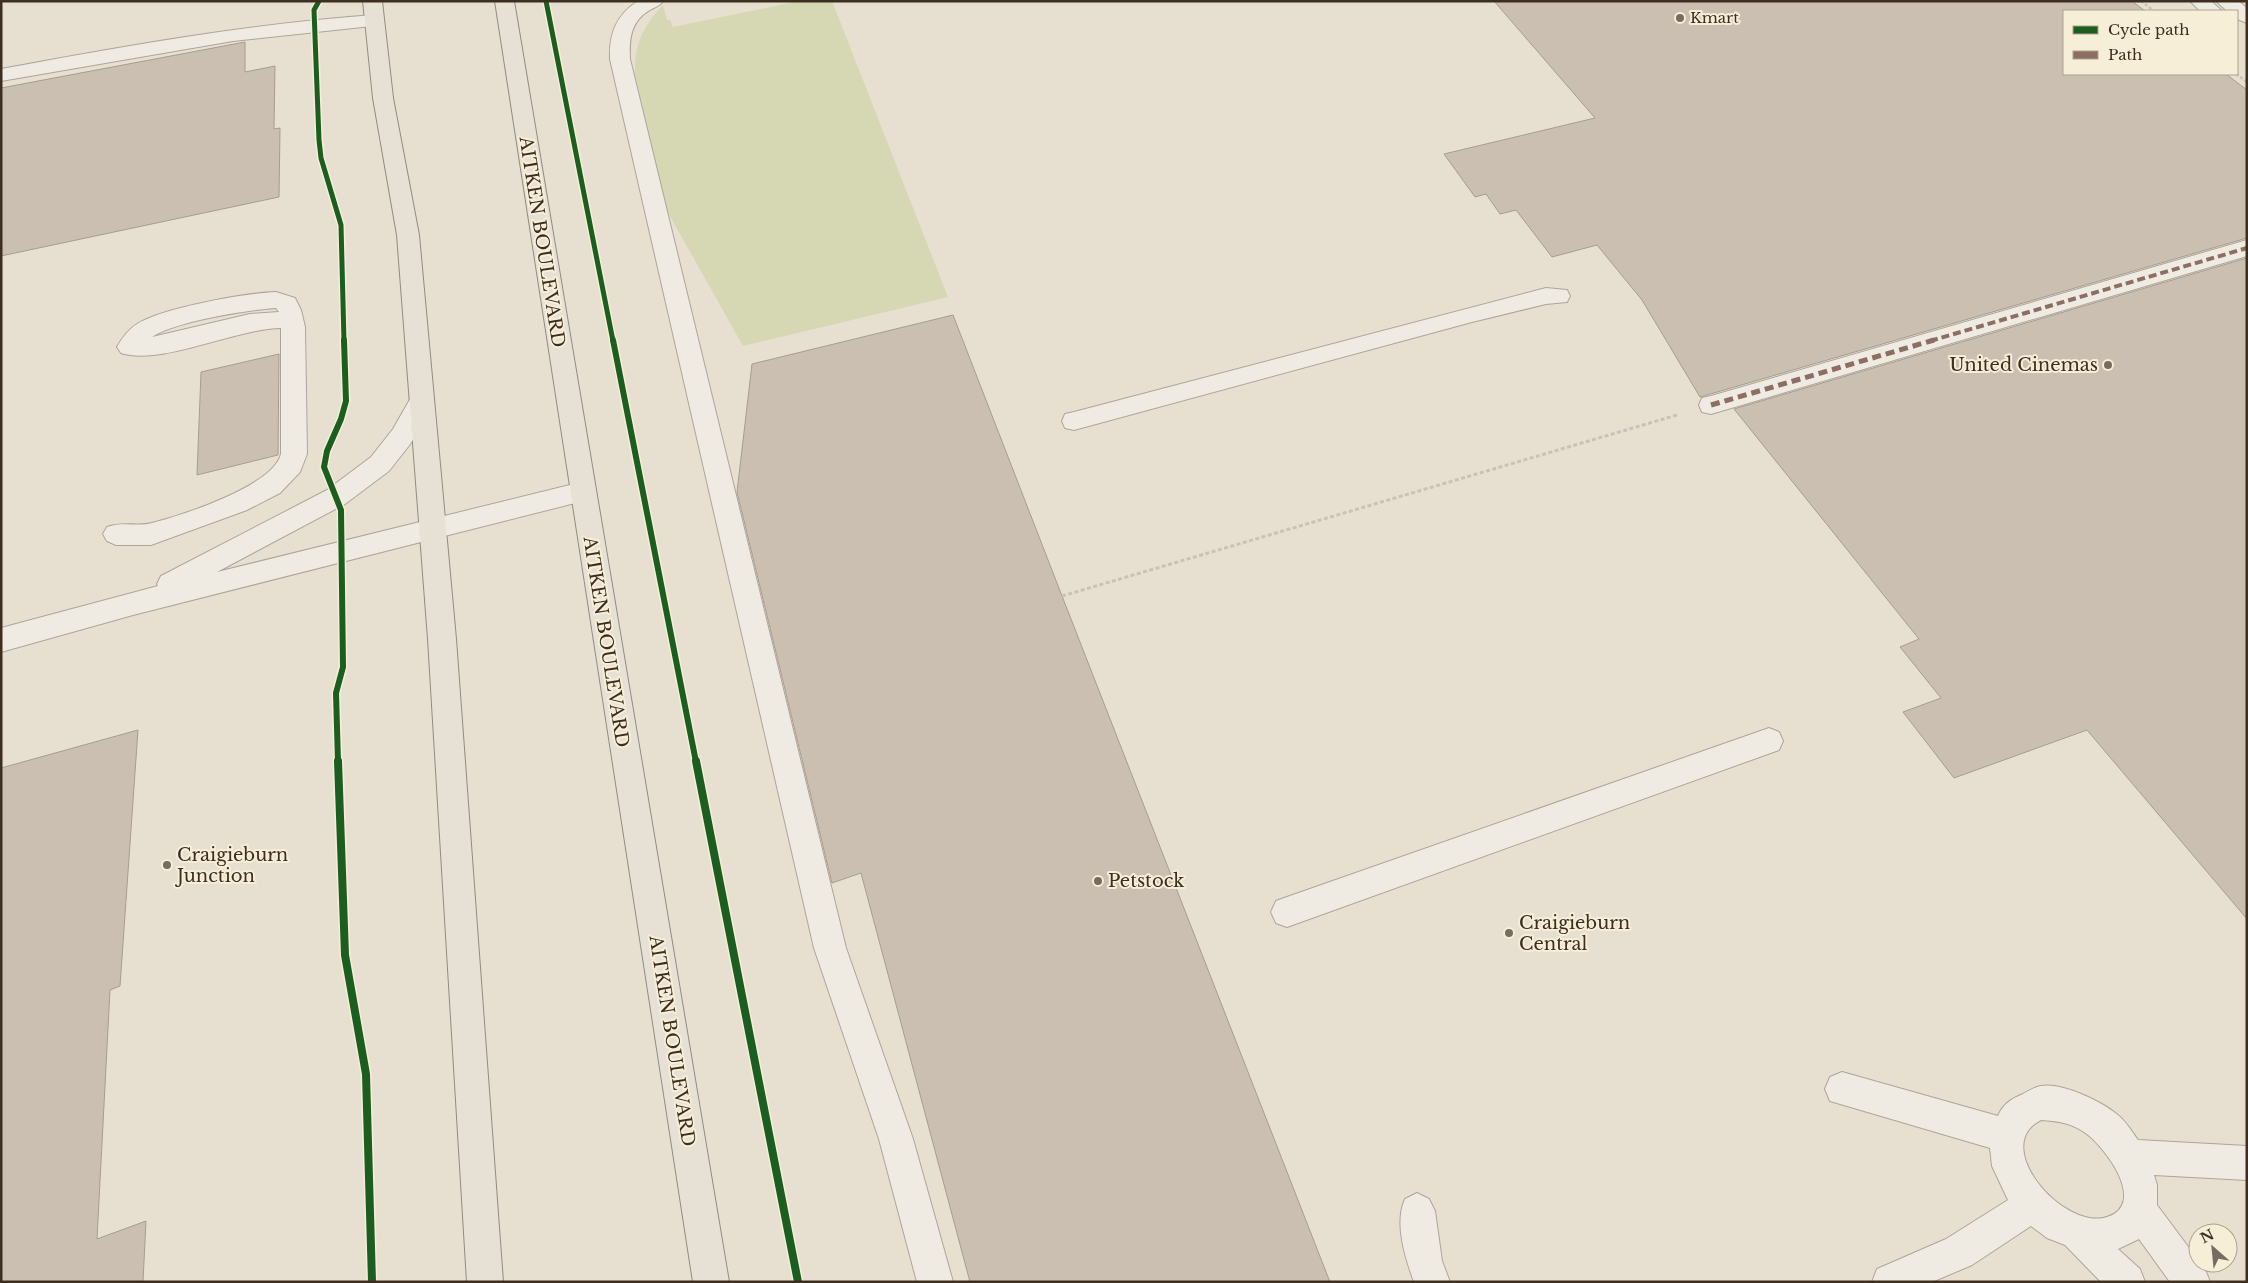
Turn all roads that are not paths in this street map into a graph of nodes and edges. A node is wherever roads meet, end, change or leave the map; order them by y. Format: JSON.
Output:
{"nodes":[{"id":1,"x":504,"y":1,"type":"edge"},
{"id":2,"x":654,"y":1,"type":"edge"},
{"id":3,"x":2199,"y":1,"type":"edge"},
{"id":4,"x":2211,"y":10,"type":"edge"},
{"id":5,"x":373,"y":11,"type":"edge"},
{"id":6,"x":1,"y":75,"type":"edge"},
{"id":7,"x":2247,"y":248,"type":"edge"},
{"id":8,"x":1559,"y":296,"type":"dead end"},
{"id":9,"x":129,"y":346,"type":"dead end"},
{"id":10,"x":422,"y":401,"type":"junction"},
{"id":11,"x":1711,"y":405,"type":"road end"},
{"id":12,"x":1074,"y":421,"type":"dead end"},
{"id":13,"x":582,"y":492,"type":"junction"},
{"id":14,"x":432,"y":529,"type":"junction"},
{"id":15,"x":116,"y":534,"type":"dead end"},
{"id":16,"x":133,"y":604,"type":"junction"},
{"id":17,"x":1,"y":640,"type":"edge"},
{"id":18,"x":1769,"y":741,"type":"dead end"},
{"id":19,"x":1287,"y":912,"type":"dead end"},
{"id":20,"x":1842,"y":1089,"type":"dead end"},
{"id":21,"x":2007,"y":1136,"type":"junction"},
{"id":22,"x":2130,"y":1157,"type":"junction"},
{"id":23,"x":2247,"y":1163,"type":"edge"},
{"id":24,"x":2032,"y":1205,"type":"junction"},
{"id":25,"x":2138,"y":1208,"type":"junction"},
{"id":26,"x":1417,"y":1211,"type":"dead end"},
{"id":27,"x":2078,"y":1235,"type":"junction"},
{"id":28,"x":485,"y":1282,"type":"edge"},
{"id":29,"x":711,"y":1282,"type":"edge"},
{"id":30,"x":935,"y":1282,"type":"edge"},
{"id":31,"x":1432,"y":1282,"type":"edge"},
{"id":32,"x":1890,"y":1282,"type":"edge"},
{"id":33,"x":2127,"y":1282,"type":"edge"},
{"id":34,"x":2192,"y":1282,"type":"edge"}],
"edges":[{"from":1,"to":13,"type":"main road","name":"AITKEN BOULEVARD"},
{"from":2,"to":30,"type":"street"},
{"from":3,"to":4,"type":"street"},
{"from":5,"to":6,"type":"street"},
{"from":5,"to":10,"type":"main road"},
{"from":7,"to":11,"type":"street"},
{"from":8,"to":12,"type":"street"},
{"from":9,"to":15,"type":"street"},
{"from":10,"to":14,"type":"main road"},
{"from":10,"to":16,"type":"street"},
{"from":13,"to":14,"type":"street"},
{"from":13,"to":29,"type":"main road","name":"AITKEN BOULEVARD"},
{"from":14,"to":16,"type":"street"},
{"from":14,"to":28,"type":"main road"},
{"from":16,"to":17,"type":"street"},
{"from":18,"to":19,"type":"street"},
{"from":20,"to":21,"type":"street"},
{"from":21,"to":22,"type":"street"},
{"from":21,"to":24,"type":"street"},
{"from":22,"to":23,"type":"street"},
{"from":22,"to":25,"type":"street"},
{"from":24,"to":27,"type":"street"},
{"from":24,"to":32,"type":"street"},
{"from":25,"to":27,"type":"street"},
{"from":25,"to":34,"type":"street"},
{"from":26,"to":31,"type":"street"},
{"from":27,"to":33,"type":"street"}]}
